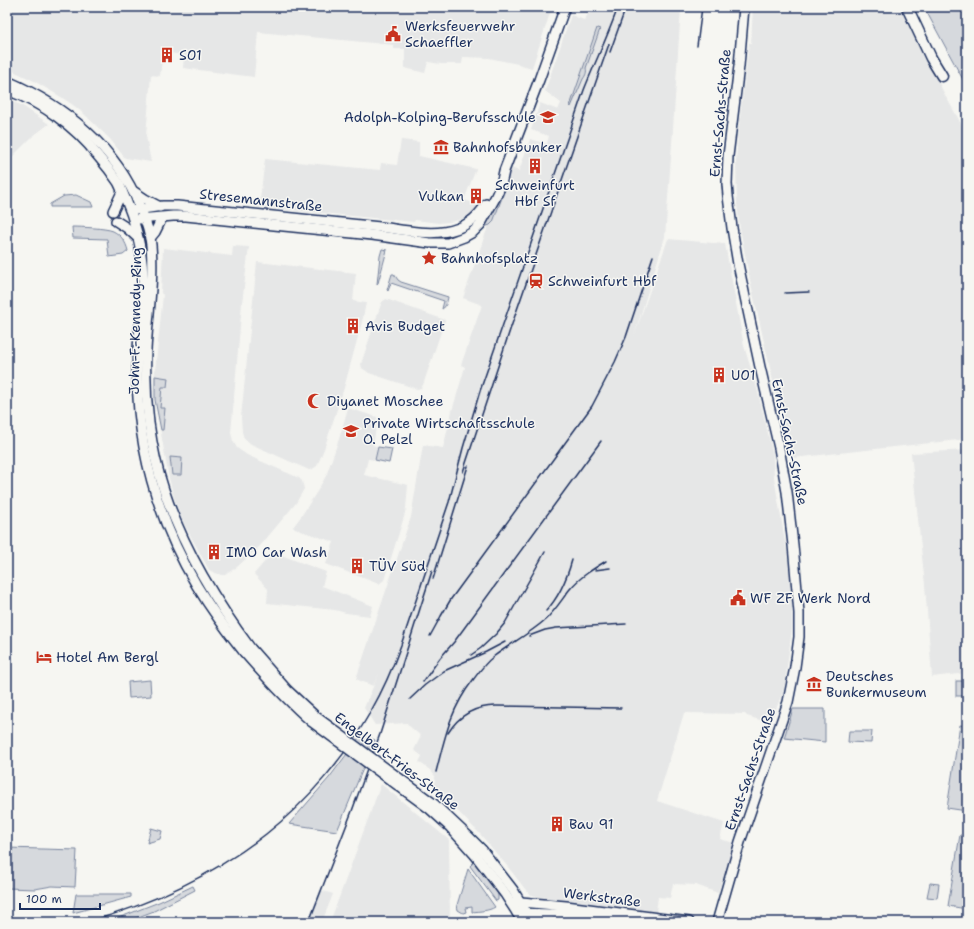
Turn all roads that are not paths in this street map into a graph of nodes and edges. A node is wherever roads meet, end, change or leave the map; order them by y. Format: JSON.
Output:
{"nodes":[{"id":1,"x":565,"y":7,"type":"edge"},
{"id":2,"x":744,"y":7,"type":"edge"},
{"id":3,"x":907,"y":7,"type":"edge"},
{"id":4,"x":942,"y":76,"type":"dead end"},
{"id":5,"x":7,"y":81,"type":"edge"},
{"id":6,"x":7,"y":90,"type":"edge"},
{"id":7,"x":134,"y":191,"type":"junction"},
{"id":8,"x":122,"y":192,"type":"junction"},
{"id":9,"x":160,"y":206,"type":"junction"},
{"id":10,"x":141,"y":209,"type":"junction"},
{"id":11,"x":130,"y":210,"type":"junction"},
{"id":12,"x":113,"y":211,"type":"dead end"},
{"id":13,"x":144,"y":218,"type":"junction"},
{"id":14,"x":162,"y":218,"type":"junction"},
{"id":15,"x":134,"y":220,"type":"junction"},
{"id":16,"x":116,"y":221,"type":"dead end"},
{"id":17,"x":300,"y":224,"type":"junction"},
{"id":18,"x":138,"y":238,"type":"junction"},
{"id":19,"x":150,"y":238,"type":"junction"},
{"id":20,"x":248,"y":650,"type":"junction"},
{"id":21,"x":516,"y":903,"type":"junction"},
{"id":22,"x":517,"y":913,"type":"junction"},
{"id":23,"x":527,"y":913,"type":"junction"},
{"id":24,"x":551,"y":914,"type":"junction"},
{"id":25,"x":523,"y":922,"type":"edge"},
{"id":26,"x":532,"y":922,"type":"edge"},
{"id":27,"x":542,"y":922,"type":"edge"},
{"id":28,"x":639,"y":922,"type":"edge"},
{"id":29,"x":689,"y":922,"type":"edge"},
{"id":30,"x":717,"y":922,"type":"edge"}],
"edges":[{"from":1,"to":17,"type":"main road","name":"Stresemannstraße"},
{"from":2,"to":30,"type":"main road","name":"Ernst-Sachs-Straße"},
{"from":3,"to":4,"type":"main road"},
{"from":5,"to":7,"type":"main road","name":"John-F.-Kennedy-Ring"},
{"from":6,"to":8,"type":"main road","name":"John-F.-Kennedy-Ring"},
{"from":7,"to":9,"type":"main road"},
{"from":7,"to":10,"type":"main road","name":"John-F.-Kennedy-Ring"},
{"from":8,"to":11,"type":"main road","name":"John-F.-Kennedy-Ring"},
{"from":8,"to":12,"type":"main road"},
{"from":9,"to":10,"type":"main road","name":"Stresemannstraße"},
{"from":9,"to":17,"type":"main road","name":"Stresemannstraße"},
{"from":10,"to":11,"type":"main road","name":"Stresemannstraße"},
{"from":10,"to":13,"type":"main road","name":"John-F.-Kennedy-Ring"},
{"from":11,"to":15,"type":"main road","name":"John-F.-Kennedy-Ring"},
{"from":13,"to":14,"type":"main road","name":"Stresemannstraße"},
{"from":13,"to":15,"type":"main road","name":"Stresemannstraße"},
{"from":13,"to":19,"type":"main road","name":"John-F.-Kennedy-Ring"},
{"from":14,"to":17,"type":"main road","name":"Stresemannstraße"},
{"from":14,"to":19,"type":"main road"},
{"from":15,"to":18,"type":"main road","name":"John-F.-Kennedy-Ring"},
{"from":16,"to":18,"type":"main road"},
{"from":18,"to":20,"type":"main road","name":"John-F.-Kennedy-Ring"},
{"from":19,"to":20,"type":"main road","name":"John-F.-Kennedy-Ring"},
{"from":20,"to":21,"type":"main road","name":"Engelbert-Fries-Straße","bridge":true},
{"from":21,"to":22,"type":"main road","name":"Engelbert-Fries-Straße"},
{"from":21,"to":23,"type":"main road","name":"Engelbert-Fries-Straße"},
{"from":21,"to":29,"type":"main road","name":"Werkstraße"},
{"from":22,"to":23,"type":"main road","name":"Werkstraße"},
{"from":22,"to":25,"type":"main road","name":"Engelbert-Fries-Straße"},
{"from":23,"to":24,"type":"main road","name":"Werkstraße"},
{"from":23,"to":26,"type":"main road","name":"Engelbert-Fries-Straße"},
{"from":24,"to":27,"type":"main road"},
{"from":24,"to":28,"type":"main road","name":"Werkstraße"}]}
